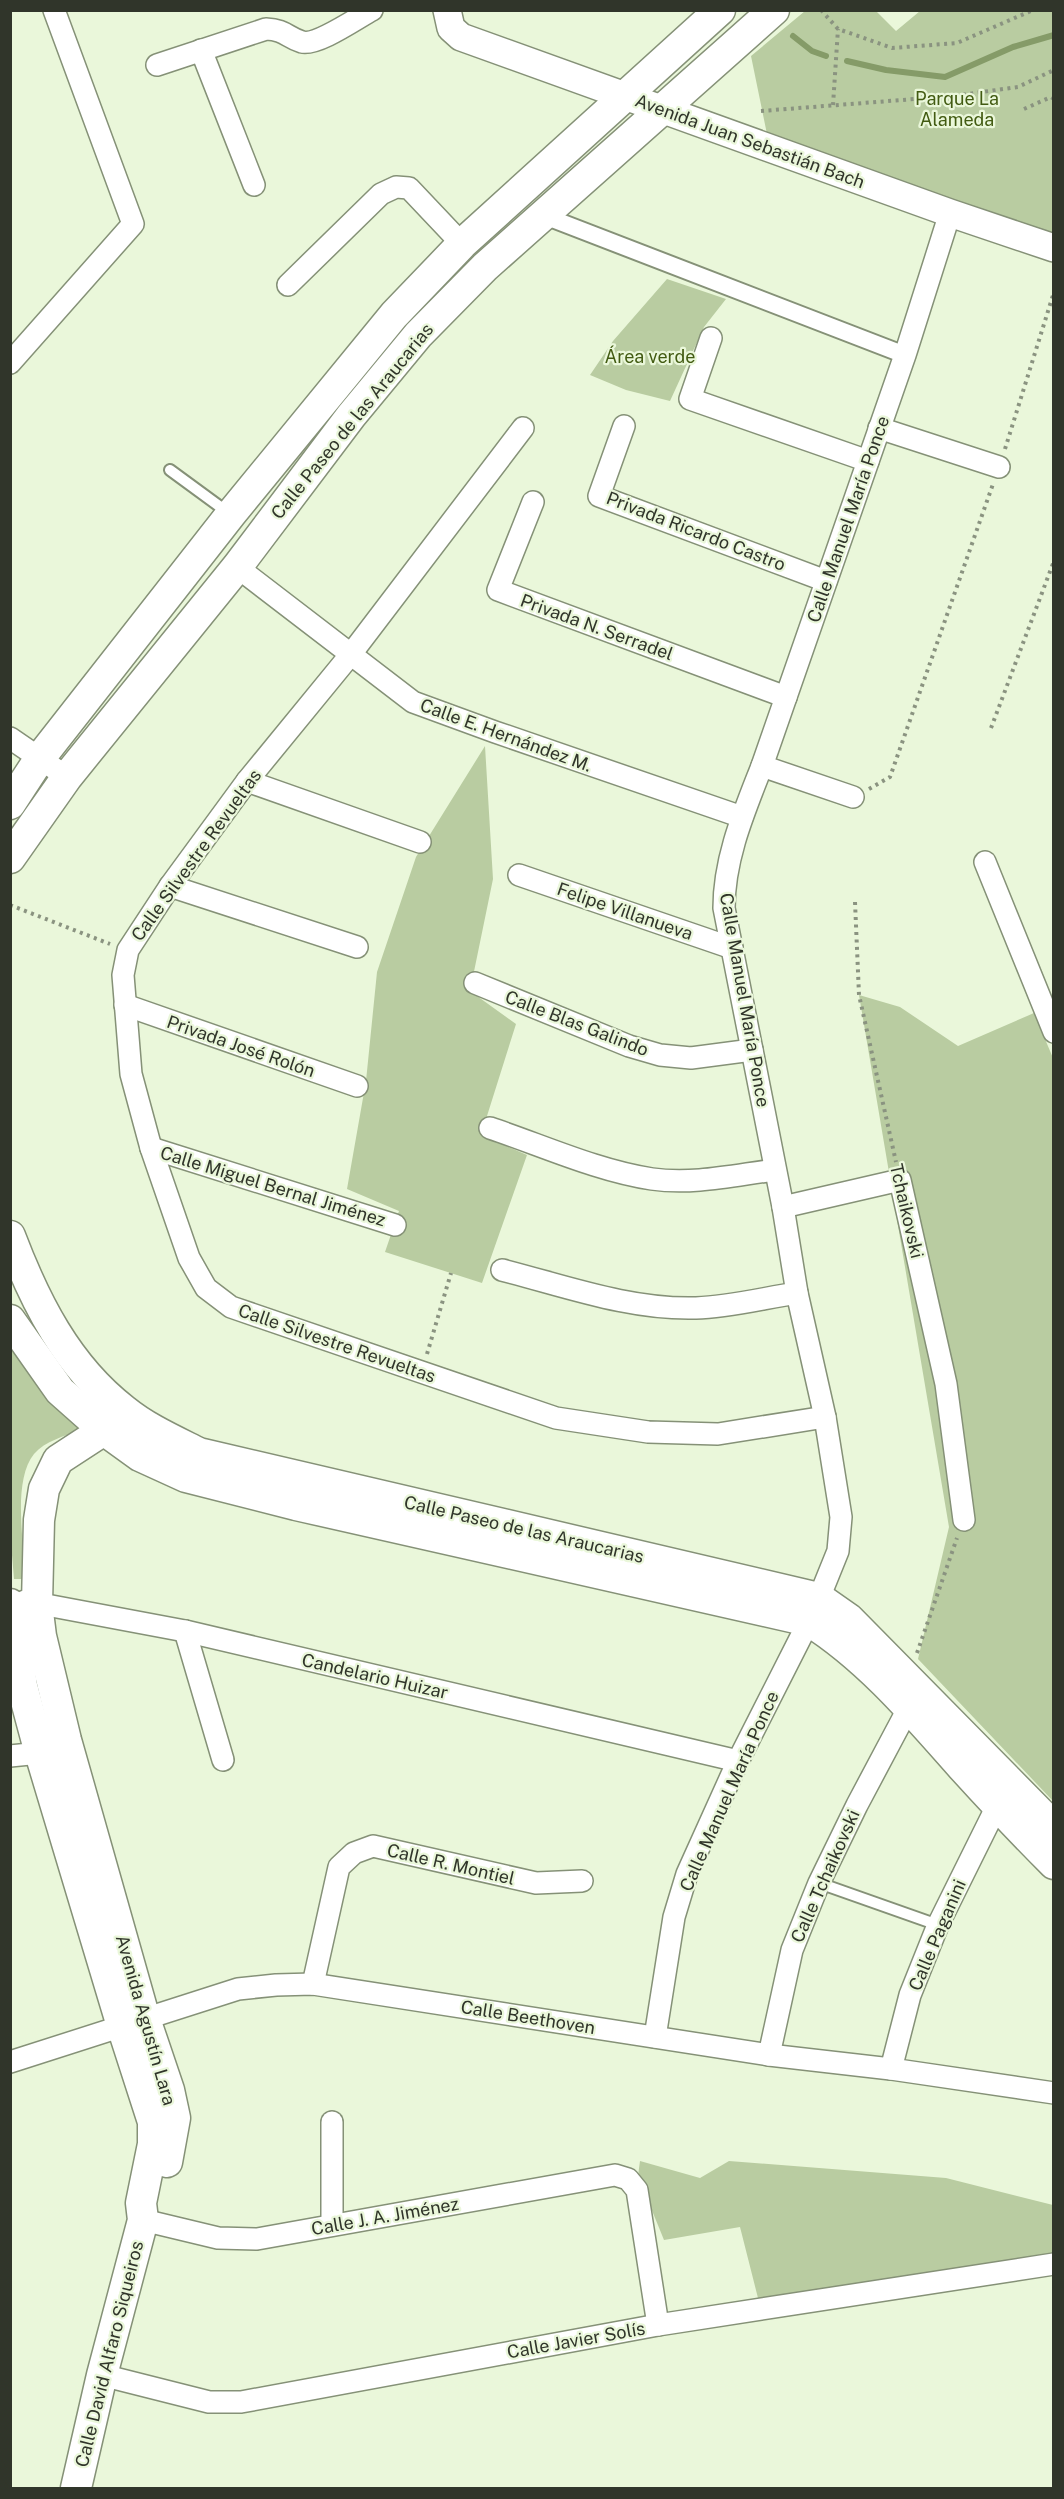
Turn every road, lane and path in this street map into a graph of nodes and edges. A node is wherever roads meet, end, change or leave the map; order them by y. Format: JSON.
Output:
{"nodes":[{"id":1,"x":54,"y":10,"type":"edge"},
{"id":2,"x":372,"y":10,"type":"edge"},
{"id":3,"x":720,"y":10,"type":"edge"},
{"id":4,"x":774,"y":10,"type":"edge"},
{"id":5,"x":821,"y":10,"type":"edge"},
{"id":6,"x":1033,"y":10,"type":"edge"},
{"id":7,"x":449,"y":19,"type":"edge"},
{"id":8,"x":838,"y":29,"type":"junction"},
{"id":9,"x":201,"y":50,"type":"junction"},
{"id":10,"x":157,"y":65,"type":"dead end"},
{"id":11,"x":1053,"y":70,"type":"edge"},
{"id":12,"x":626,"y":96,"type":"junction"},
{"id":13,"x":1053,"y":99,"type":"edge"},
{"id":14,"x":833,"y":105,"type":"junction"},
{"id":15,"x":664,"y":109,"type":"junction"},
{"id":16,"x":1024,"y":109,"type":"dead end"},
{"id":17,"x":761,"y":111,"type":"dead end"},
{"id":18,"x":254,"y":184,"type":"dead end"},
{"id":19,"x":950,"y":213,"type":"junction"},
{"id":20,"x":542,"y":215,"type":"junction"},
{"id":21,"x":462,"y":244,"type":"junction"},
{"id":22,"x":1053,"y":248,"type":"edge"},
{"id":23,"x":288,"y":285,"type":"dead end"},
{"id":24,"x":1053,"y":292,"type":"edge"},
{"id":25,"x":711,"y":338,"type":"dead end"},
{"id":26,"x":905,"y":355,"type":"junction"},
{"id":27,"x":11,"y":359,"type":"edge"},
{"id":28,"x":328,"y":397,"type":"junction"},
{"id":29,"x":351,"y":416,"type":"junction"},
{"id":30,"x":624,"y":426,"type":"dead end"},
{"id":31,"x":523,"y":428,"type":"dead end"},
{"id":32,"x":879,"y":428,"type":"junction"},
{"id":33,"x":868,"y":461,"type":"junction"},
{"id":34,"x":999,"y":467,"type":"junction"},
{"id":35,"x":170,"y":470,"type":"dead end"},
{"id":36,"x":533,"y":502,"type":"dead end"},
{"id":37,"x":231,"y":514,"type":"junction"},
{"id":38,"x":1053,"y":561,"type":"edge"},
{"id":39,"x":237,"y":567,"type":"junction"},
{"id":40,"x":826,"y":581,"type":"junction"},
{"id":41,"x":351,"y":654,"type":"junction"},
{"id":42,"x":786,"y":697,"type":"junction"},
{"id":43,"x":991,"y":728,"type":"dead end"},
{"id":44,"x":10,"y":738,"type":"edge"},
{"id":45,"x":40,"y":758,"type":"junction"},
{"id":46,"x":762,"y":766,"type":"junction"},
{"id":47,"x":67,"y":777,"type":"junction"},
{"id":48,"x":247,"y":781,"type":"junction"},
{"id":49,"x":853,"y":797,"type":"joint"},
{"id":50,"x":10,"y":804,"type":"edge"},
{"id":51,"x":742,"y":817,"type":"junction"},
{"id":52,"x":420,"y":842,"type":"dead end"},
{"id":53,"x":10,"y":858,"type":"edge"},
{"id":54,"x":985,"y":862,"type":"dead end"},
{"id":55,"x":519,"y":875,"type":"dead end"},
{"id":56,"x":170,"y":886,"type":"junction"},
{"id":57,"x":855,"y":902,"type":"dead end"},
{"id":58,"x":10,"y":905,"type":"edge"},
{"id":59,"x":357,"y":947,"type":"dead end"},
{"id":60,"x":732,"y":948,"type":"junction"},
{"id":61,"x":128,"y":951,"type":"junction"},
{"id":62,"x":475,"y":983,"type":"dead end"},
{"id":63,"x":125,"y":1005,"type":"junction"},
{"id":64,"x":1051,"y":1019,"type":"edge"},
{"id":65,"x":752,"y":1050,"type":"junction"},
{"id":66,"x":357,"y":1086,"type":"dead end"},
{"id":67,"x":490,"y":1128,"type":"dead end"},
{"id":68,"x":150,"y":1148,"type":"junction"},
{"id":69,"x":775,"y":1170,"type":"junction"},
{"id":70,"x":900,"y":1180,"type":"junction"},
{"id":71,"x":783,"y":1207,"type":"junction"},
{"id":72,"x":395,"y":1225,"type":"dead end"},
{"id":73,"x":10,"y":1236,"type":"edge"},
{"id":74,"x":502,"y":1270,"type":"dead end"},
{"id":75,"x":451,"y":1273,"type":"dead end"},
{"id":76,"x":797,"y":1293,"type":"junction"},
{"id":77,"x":10,"y":1320,"type":"edge"},
{"id":78,"x":422,"y":1372,"type":"junction"},
{"id":79,"x":825,"y":1417,"type":"junction"},
{"id":80,"x":104,"y":1430,"type":"junction"},
{"id":81,"x":300,"y":1491,"type":"junction"},
{"id":82,"x":964,"y":1520,"type":"joint"},
{"id":83,"x":19,"y":1602,"type":"edge"},
{"id":84,"x":814,"y":1610,"type":"junction"},
{"id":85,"x":185,"y":1631,"type":"junction"},
{"id":86,"x":908,"y":1693,"type":"junction"},
{"id":87,"x":40,"y":1753,"type":"junction"},
{"id":88,"x":10,"y":1756,"type":"edge"},
{"id":89,"x":224,"y":1760,"type":"dead end"},
{"id":90,"x":738,"y":1761,"type":"junction"},
{"id":91,"x":997,"y":1806,"type":"junction"},
{"id":92,"x":1053,"y":1827,"type":"edge"},
{"id":93,"x":1053,"y":1864,"type":"edge"},
{"id":94,"x":582,"y":1881,"type":"dead end"},
{"id":95,"x":819,"y":1883,"type":"junction"},
{"id":96,"x":938,"y":1925,"type":"junction"},
{"id":97,"x":314,"y":1984,"type":"junction"},
{"id":98,"x":134,"y":2023,"type":"junction"},
{"id":99,"x":655,"y":2037,"type":"junction"},
{"id":100,"x":769,"y":2055,"type":"junction"},
{"id":101,"x":10,"y":2062,"type":"edge"},
{"id":102,"x":891,"y":2069,"type":"junction"},
{"id":103,"x":1053,"y":2093,"type":"edge"},
{"id":104,"x":332,"y":2122,"type":"dead end"},
{"id":105,"x":143,"y":2220,"type":"junction"},
{"id":106,"x":332,"y":2225,"type":"junction"},
{"id":107,"x":1053,"y":2265,"type":"edge"},
{"id":108,"x":658,"y":2325,"type":"junction"},
{"id":109,"x":102,"y":2375,"type":"junction"},
{"id":110,"x":76,"y":2488,"type":"edge"}],
"edges":[{"from":1,"to":27,"type":"street"},
{"from":2,"to":9,"type":"street"},
{"from":3,"to":12,"type":"main road","name":"Calle Paseo de las Araucarias"},
{"from":4,"to":15,"type":"main road","name":"Calle Paseo de las Araucarias"},
{"from":5,"to":8,"type":"path"},
{"from":6,"to":8,"type":"path"},
{"from":7,"to":12,"type":"street","name":"Avenida Juan Sebastián Bach"},
{"from":8,"to":14,"type":"path"},
{"from":9,"to":10,"type":"street"},
{"from":9,"to":18,"type":"street"},
{"from":11,"to":14,"type":"path"},
{"from":12,"to":15,"type":"street","name":"Avenida Juan Sebastián Bach"},
{"from":12,"to":21,"type":"main road","name":"Calle Paseo de las Araucarias"},
{"from":13,"to":16,"type":"path"},
{"from":14,"to":17,"type":"path"},
{"from":15,"to":19,"type":"street","name":"Avenida Juan Sebastián Bach"},
{"from":15,"to":20,"type":"main road","name":"Calle Paseo de las Araucarias"},
{"from":19,"to":22,"type":"street","name":"Avenida Juan Sebastián Bach"},
{"from":19,"to":26,"type":"street","name":"Calle Manuel María Ponce"},
{"from":20,"to":26,"type":"street"},
{"from":20,"to":29,"type":"main road","name":"Calle Paseo de las Araucarias"},
{"from":21,"to":23,"type":"street"},
{"from":21,"to":28,"type":"main road","name":"Calle Paseo de las Araucarias"},
{"from":24,"to":34,"type":"path"},
{"from":25,"to":33,"type":"street"},
{"from":26,"to":32,"type":"street","name":"Calle Manuel María Ponce"},
{"from":28,"to":29,"type":"main road"},
{"from":28,"to":37,"type":"main road","name":"Calle Paseo de las Araucarias"},
{"from":29,"to":39,"type":"main road","name":"Calle Paseo de las Araucarias"},
{"from":30,"to":40,"type":"street","name":"Privada Ricardo Castro"},
{"from":31,"to":41,"type":"street","name":"Calle Silvestre Revueltas"},
{"from":32,"to":33,"type":"street","name":"Calle Manuel María Ponce"},
{"from":32,"to":34,"type":"street"},
{"from":33,"to":40,"type":"street","name":"Calle Manuel María Ponce"},
{"from":34,"to":49,"type":"path"},
{"from":35,"to":37,"type":"lane"},
{"from":36,"to":42,"type":"street","name":"Privada N. Serradel"},
{"from":37,"to":45,"type":"main road","name":"Calle Paseo de las Araucarias"},
{"from":38,"to":43,"type":"path"},
{"from":39,"to":41,"type":"street","name":"Calle E. Hernández M."},
{"from":39,"to":47,"type":"main road","name":"Calle Paseo de las Araucarias"},
{"from":40,"to":42,"type":"street","name":"Calle Manuel María Ponce"},
{"from":41,"to":48,"type":"street","name":"Calle Silvestre Revueltas"},
{"from":41,"to":51,"type":"street","name":"Calle E. Hernández M."},
{"from":42,"to":46,"type":"street","name":"Calle Manuel María Ponce"},
{"from":44,"to":45,"type":"street"},
{"from":45,"to":47,"type":"street"},
{"from":45,"to":50,"type":"main road","name":"Calle Paseo de las Araucarias"},
{"from":46,"to":49,"type":"street"},
{"from":46,"to":51,"type":"street","name":"Calle Manuel María Ponce"},
{"from":47,"to":53,"type":"main road","name":"Calle Paseo de las Araucarias"},
{"from":48,"to":52,"type":"street"},
{"from":48,"to":56,"type":"street","name":"Calle Silvestre Revueltas"},
{"from":51,"to":60,"type":"street","name":"Calle Manuel María Ponce"},
{"from":54,"to":64,"type":"street"},
{"from":55,"to":60,"type":"street","name":"Felipe Villanueva"},
{"from":56,"to":59,"type":"street"},
{"from":56,"to":61,"type":"street","name":"Calle Silvestre Revueltas"},
{"from":57,"to":70,"type":"path","name":"Tchaikovski"},
{"from":58,"to":61,"type":"path"},
{"from":60,"to":65,"type":"street","name":"Calle Manuel María Ponce"},
{"from":61,"to":63,"type":"street","name":"Calle Silvestre Revueltas"},
{"from":62,"to":65,"type":"street","name":"Calle Blas Galindo"},
{"from":63,"to":66,"type":"street","name":"Privada José Rolón"},
{"from":63,"to":68,"type":"street","name":"Calle Silvestre Revueltas"},
{"from":65,"to":69,"type":"street","name":"Calle Manuel María Ponce"},
{"from":67,"to":69,"type":"street"},
{"from":68,"to":72,"type":"street","name":"Calle Miguel Bernal Jiménez"},
{"from":68,"to":78,"type":"street","name":"Calle Silvestre Revueltas"},
{"from":69,"to":71,"type":"street","name":"Calle Manuel María Ponce"},
{"from":70,"to":71,"type":"street"},
{"from":70,"to":82,"type":"street","name":"Tchaikovski"},
{"from":71,"to":76,"type":"street","name":"Calle Manuel María Ponce"},
{"from":73,"to":81,"type":"main road","name":"Calle Paseo de las Araucarias"},
{"from":74,"to":76,"type":"street"},
{"from":75,"to":78,"type":"path"},
{"from":76,"to":79,"type":"street","name":"Calle Manuel María Ponce"},
{"from":77,"to":80,"type":"main road","name":"Calle Paseo de las Araucarias"},
{"from":78,"to":79,"type":"street","name":"Calle Silvestre Revueltas"},
{"from":79,"to":84,"type":"street","name":"Calle Manuel María Ponce"},
{"from":80,"to":81,"type":"main road","name":"Calle Paseo de las Araucarias"},
{"from":80,"to":83,"type":"main road","name":"Avenida Agustín Lara"},
{"from":81,"to":84,"type":"main road","name":"Calle Paseo de las Araucarias"},
{"from":82,"to":86,"type":"path"},
{"from":83,"to":85,"type":"street","name":"Candelario Huizar"},
{"from":83,"to":87,"type":"main road","name":"Avenida Agustín Lara"},
{"from":83,"to":98,"type":"main road","name":"Avenida Agustín Lara"},
{"from":84,"to":86,"type":"main road","name":"Calle Paseo de las Araucarias"},
{"from":84,"to":90,"type":"street","name":"Calle Manuel María Ponce"},
{"from":85,"to":89,"type":"street"},
{"from":85,"to":90,"type":"street","name":"Candelario Huizar"},
{"from":86,"to":91,"type":"main road","name":"Calle Paseo de las Araucarias"},
{"from":86,"to":92,"type":"main road","name":"Calle Paseo de las Araucarias"},
{"from":86,"to":95,"type":"street","name":"Calle Tchaikovski"},
{"from":87,"to":88,"type":"street"},
{"from":87,"to":98,"type":"main road","name":"Avenida Agustín Lara"},
{"from":90,"to":99,"type":"street","name":"Calle Manuel María Ponce"},
{"from":91,"to":93,"type":"main road","name":"Calle Paseo de las Araucarias"},
{"from":91,"to":96,"type":"street","name":"Calle Paganini"},
{"from":94,"to":97,"type":"street","name":"Calle R. Montiel"},
{"from":95,"to":96,"type":"lane"},
{"from":95,"to":100,"type":"street","name":"Calle Tchaikovski"},
{"from":96,"to":102,"type":"street","name":"Calle Paganini"},
{"from":97,"to":98,"type":"street","name":"Calle Beethoven"},
{"from":97,"to":99,"type":"street","name":"Calle Beethoven"},
{"from":98,"to":101,"type":"street","name":"Calle Beethoven"},
{"from":98,"to":105,"type":"main road","name":"Avenida Agustín Lara"},
{"from":99,"to":100,"type":"street","name":"Calle Beethoven"},
{"from":100,"to":102,"type":"street","name":"Calle Beethoven"},
{"from":102,"to":103,"type":"street","name":"Calle Beethoven"},
{"from":104,"to":106,"type":"street"},
{"from":105,"to":106,"type":"street","name":"Calle J. A. Jiménez"},
{"from":105,"to":109,"type":"main road","name":"Calle David Alfaro Siqueiros"},
{"from":106,"to":108,"type":"street","name":"Calle J. A. Jiménez"},
{"from":107,"to":108,"type":"street","name":"Calle Javier Solís"},
{"from":108,"to":109,"type":"street","name":"Calle Javier Solís"},
{"from":109,"to":110,"type":"main road","name":"Calle David Alfaro Siqueiros"}]}
